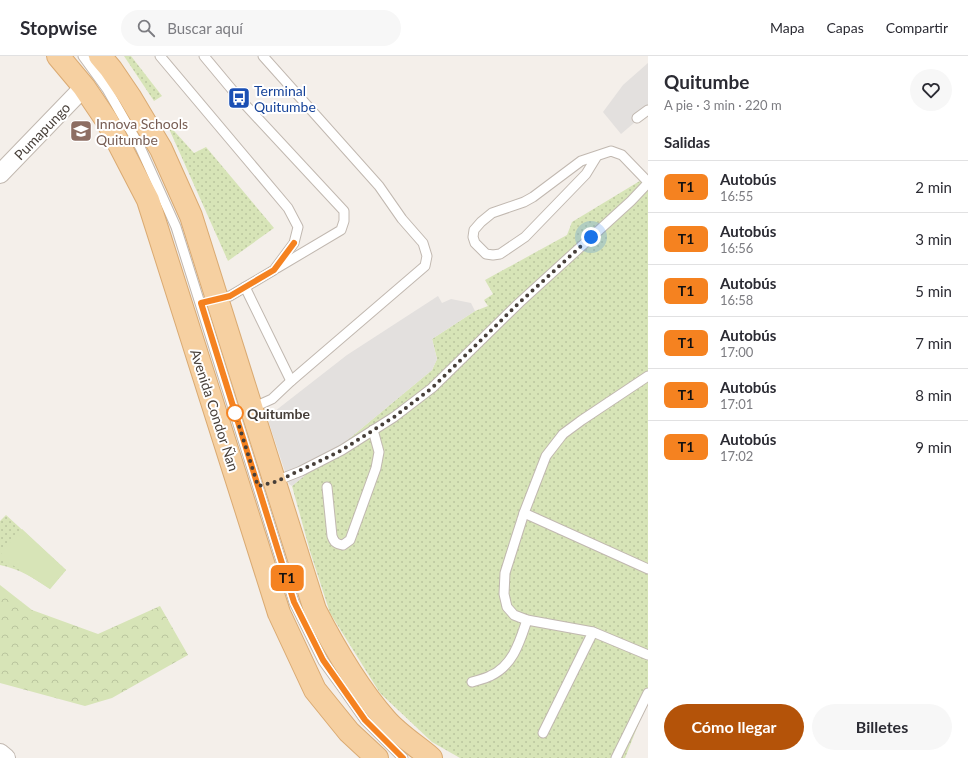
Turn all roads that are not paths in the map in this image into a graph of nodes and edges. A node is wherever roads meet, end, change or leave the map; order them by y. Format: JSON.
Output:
{"nodes":[{"id":1,"x":58,"y":56,"type":"edge"},
{"id":2,"x":83,"y":56,"type":"edge"},
{"id":3,"x":100,"y":56,"type":"edge"},
{"id":4,"x":160,"y":56,"type":"edge"},
{"id":5,"x":204,"y":56,"type":"edge"},
{"id":6,"x":263,"y":56,"type":"edge"},
{"id":7,"x":84,"y":87,"type":"junction"},
{"id":8,"x":648,"y":110,"type":"edge"},
{"id":9,"x":637,"y":118,"type":"dead end"},
{"id":10,"x":598,"y":156,"type":"junction"},
{"id":11,"x":0,"y":174,"type":"edge"},
{"id":12,"x":648,"y":183,"type":"edge"},
{"id":13,"x":274,"y":270,"type":"junction"},
{"id":14,"x":245,"y":287,"type":"junction"},
{"id":15,"x":209,"y":301,"type":"junction"},
{"id":16,"x":648,"y":376,"type":"edge"},
{"id":17,"x":291,"y":381,"type":"junction"},
{"id":18,"x":243,"y":411,"type":"junction"},
{"id":19,"x":373,"y":430,"type":"junction"},
{"id":20,"x":258,"y":487,"type":"junction"},
{"id":21,"x":327,"y":487,"type":"dead end"},
{"id":22,"x":524,"y":513,"type":"junction"},
{"id":23,"x":648,"y":569,"type":"edge"},
{"id":24,"x":527,"y":620,"type":"junction"},
{"id":25,"x":593,"y":632,"type":"junction"},
{"id":26,"x":648,"y":654,"type":"edge"},
{"id":27,"x":472,"y":682,"type":"dead end"},
{"id":28,"x":648,"y":693,"type":"edge"},
{"id":29,"x":542,"y":734,"type":"dead end"},
{"id":30,"x":0,"y":753,"type":"edge"},
{"id":31,"x":6,"y":758,"type":"edge"},
{"id":32,"x":377,"y":758,"type":"edge"},
{"id":33,"x":403,"y":758,"type":"edge"},
{"id":34,"x":431,"y":758,"type":"edge"},
{"id":35,"x":616,"y":758,"type":"edge"}],
"edges":[{"from":1,"to":7,"type":"main road","name":"Avenida Condor Ñan"},
{"from":2,"to":15,"type":"lane"},
{"from":3,"to":15,"type":"main road","name":"Avenida Condor Ñan"},
{"from":4,"to":13,"type":"lane"},
{"from":5,"to":13,"type":"lane"},
{"from":6,"to":17,"type":"lane"},
{"from":7,"to":11,"type":"street","name":"Pumapungo"},
{"from":7,"to":20,"type":"main road","name":"Avenida Condor Ñan"},
{"from":8,"to":9,"type":"lane"},
{"from":10,"to":10,"type":"lane"},
{"from":10,"to":12,"type":"lane"},
{"from":12,"to":19,"type":"lane"},
{"from":13,"to":14,"type":"lane"},
{"from":14,"to":15,"type":"lane"},
{"from":14,"to":17,"type":"lane"},
{"from":15,"to":18,"type":"main road","name":"Avenida Condor Ñan"},
{"from":16,"to":22,"type":"lane"},
{"from":17,"to":18,"type":"lane"},
{"from":18,"to":20,"type":"main road","name":"Avenida Condor Ñan"},
{"from":19,"to":20,"type":"lane"},
{"from":19,"to":21,"type":"lane"},
{"from":20,"to":32,"type":"main road","name":"Avenida Condor Ñan"},
{"from":20,"to":33,"type":"lane"},
{"from":20,"to":34,"type":"main road","name":"Avenida Condor Ñan"},
{"from":22,"to":23,"type":"lane"},
{"from":22,"to":24,"type":"lane"},
{"from":24,"to":25,"type":"lane"},
{"from":24,"to":27,"type":"lane"},
{"from":25,"to":26,"type":"lane"},
{"from":25,"to":29,"type":"lane"},
{"from":28,"to":35,"type":"lane"},
{"from":30,"to":31,"type":"street"}]}
